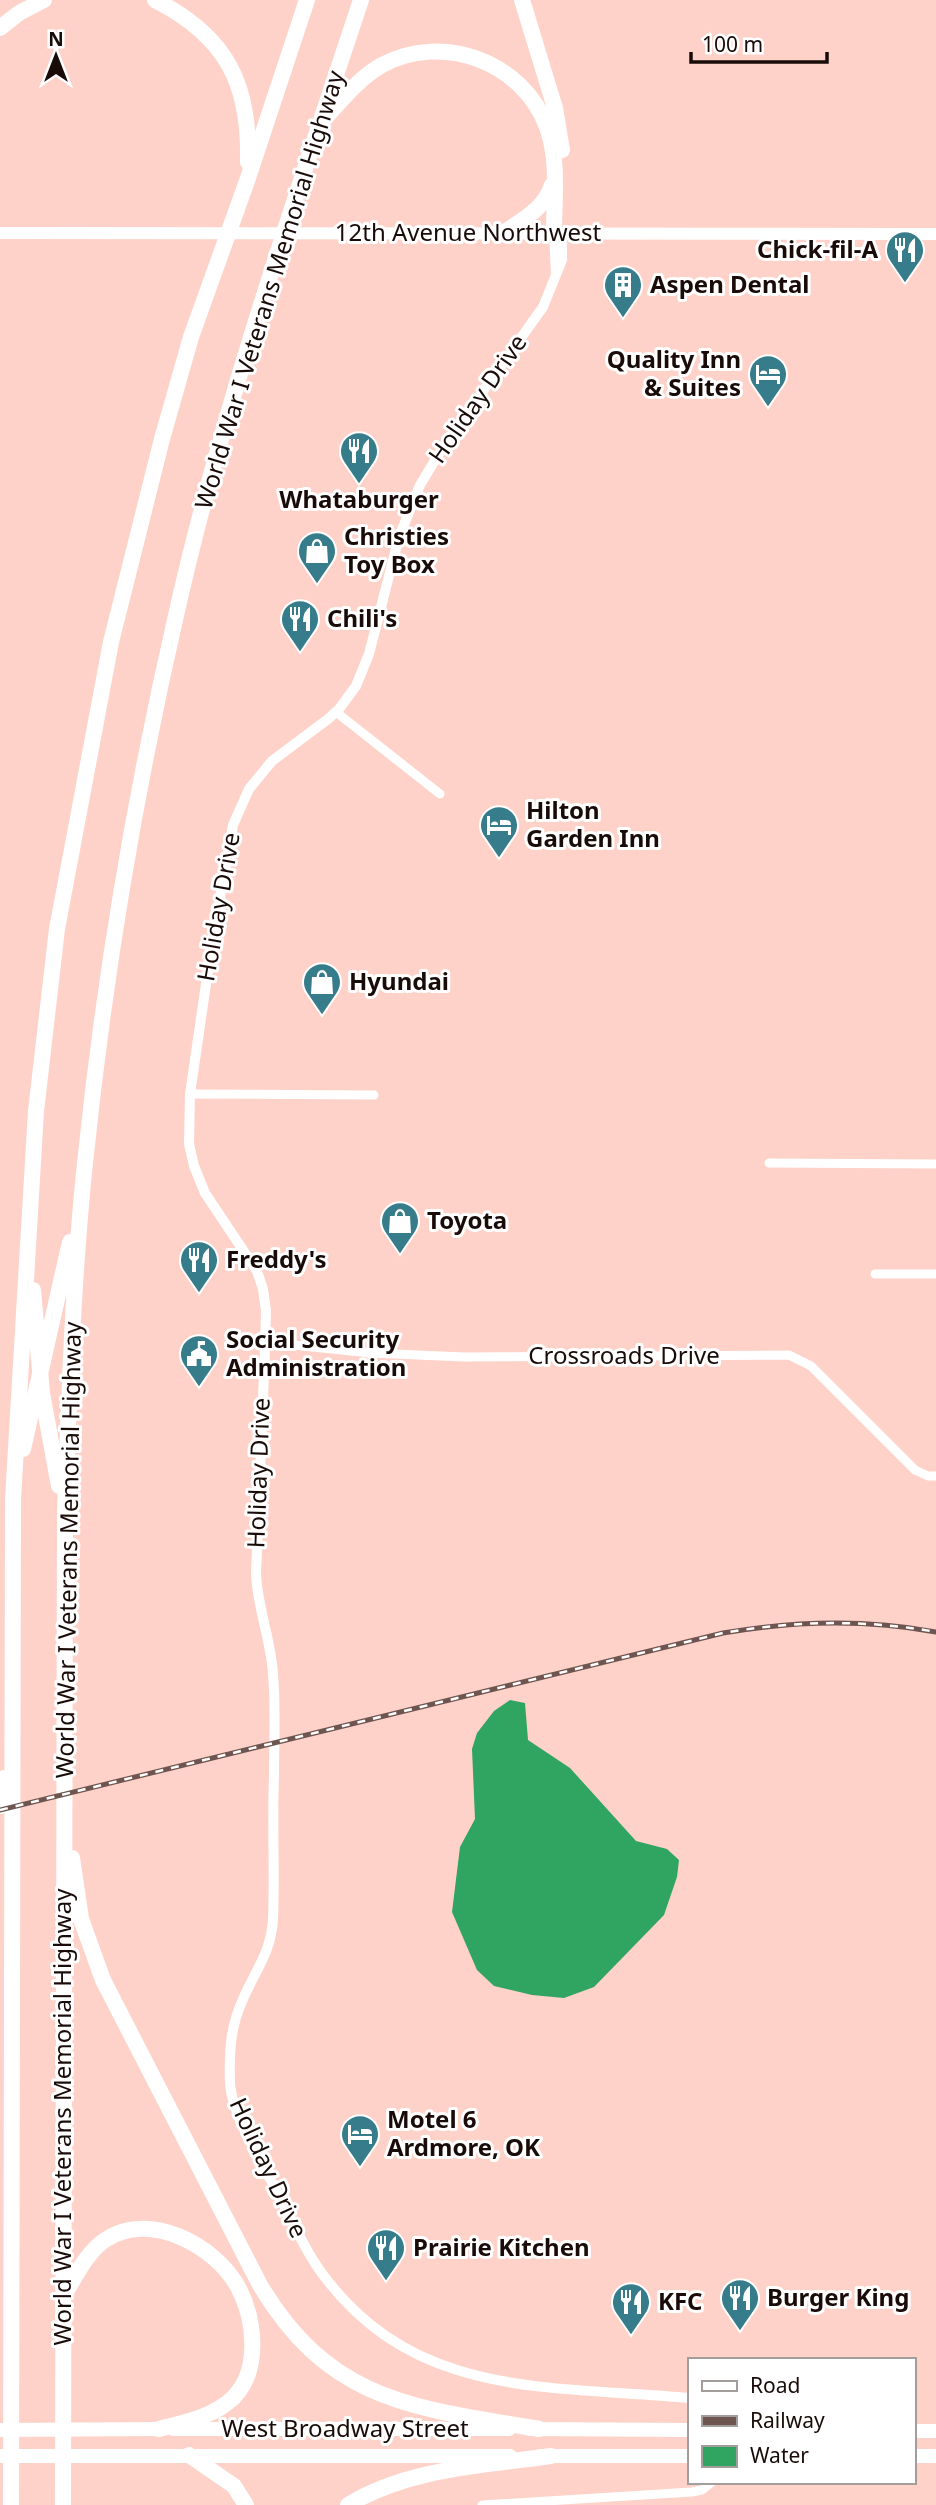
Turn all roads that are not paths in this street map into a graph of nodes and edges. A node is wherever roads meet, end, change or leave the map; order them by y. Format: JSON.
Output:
{"nodes":[{"id":1,"x":44,"y":0,"type":"edge"},
{"id":2,"x":155,"y":0,"type":"edge"},
{"id":3,"x":307,"y":0,"type":"edge"},
{"id":4,"x":360,"y":0,"type":"edge"},
{"id":5,"x":522,"y":0,"type":"edge"},
{"id":6,"x":0,"y":28,"type":"edge"},
{"id":7,"x":320,"y":124,"type":"junction"},
{"id":8,"x":554,"y":176,"type":"junction"},
{"id":9,"x":247,"y":181,"type":"junction"},
{"id":10,"x":558,"y":233,"type":"junction"},
{"id":11,"x":2,"y":234,"type":"edge"},
{"id":12,"x":502,"y":234,"type":"junction"},
{"id":13,"x":936,"y":234,"type":"edge"},
{"id":14,"x":336,"y":712,"type":"junction"},
{"id":15,"x":440,"y":793,"type":"dead end"},
{"id":16,"x":190,"y":1094,"type":"junction"},
{"id":17,"x":374,"y":1095,"type":"dead end"},
{"id":18,"x":769,"y":1163,"type":"dead end"},
{"id":19,"x":85,"y":1164,"type":"junction"},
{"id":20,"x":936,"y":1164,"type":"edge"},
{"id":21,"x":32,"y":1186,"type":"junction"},
{"id":22,"x":875,"y":1274,"type":"dead end"},
{"id":23,"x":936,"y":1274,"type":"edge"},
{"id":24,"x":265,"y":1342,"type":"junction"},
{"id":25,"x":40,"y":1373,"type":"junction"},
{"id":26,"x":936,"y":1476,"type":"edge"},
{"id":27,"x":13,"y":1499,"type":"junction"},
{"id":28,"x":65,"y":1513,"type":"junction"},
{"id":29,"x":8,"y":1773,"type":"junction"},
{"id":30,"x":0,"y":1806,"type":"edge"},
{"id":31,"x":66,"y":1831,"type":"junction"},
{"id":32,"x":0,"y":2288,"type":"edge"},
{"id":33,"x":63,"y":2298,"type":"junction"},
{"id":34,"x":11,"y":2322,"type":"junction"},
{"id":35,"x":688,"y":2398,"type":"edge"},
{"id":36,"x":159,"y":2429,"type":"junction"},
{"id":37,"x":539,"y":2429,"type":"junction"},
{"id":38,"x":0,"y":2430,"type":"edge"},
{"id":39,"x":688,"y":2431,"type":"edge"},
{"id":40,"x":915,"y":2431,"type":"edge"},
{"id":41,"x":936,"y":2431,"type":"edge"},
{"id":42,"x":189,"y":2455,"type":"junction"},
{"id":43,"x":0,"y":2456,"type":"edge"},
{"id":44,"x":551,"y":2456,"type":"junction"},
{"id":45,"x":688,"y":2456,"type":"edge"},
{"id":46,"x":915,"y":2456,"type":"edge"},
{"id":47,"x":936,"y":2456,"type":"edge"},
{"id":48,"x":710,"y":2484,"type":"edge"},
{"id":49,"x":589,"y":2502,"type":"edge"},
{"id":50,"x":11,"y":2505,"type":"edge"},
{"id":51,"x":63,"y":2505,"type":"edge"},
{"id":52,"x":246,"y":2505,"type":"edge"},
{"id":53,"x":348,"y":2505,"type":"edge"},
{"id":54,"x":482,"y":2505,"type":"edge"}],
"edges":[{"from":1,"to":6,"type":"highway"},
{"from":2,"to":9,"type":"highway"},
{"from":3,"to":9,"type":"highway","name":"World War I Veterans Memorial Highway"},
{"from":4,"to":7,"type":"highway","name":"World War I Veterans Memorial Highway"},
{"from":5,"to":10,"type":"highway"},
{"from":7,"to":8,"type":"highway"},
{"from":7,"to":19,"type":"highway","name":"World War I Veterans Memorial Highway"},
{"from":8,"to":10,"type":"highway"},
{"from":8,"to":12,"type":"highway"},
{"from":9,"to":21,"type":"highway","name":"World War I Veterans Memorial Highway"},
{"from":10,"to":12,"type":"main road","name":"12th Avenue Northwest"},
{"from":10,"to":13,"type":"main road","name":"12th Avenue Northwest"},
{"from":10,"to":14,"type":"street","name":"Holiday Drive"},
{"from":11,"to":12,"type":"main road","name":"12th Avenue Northwest"},
{"from":14,"to":15,"type":"street"},
{"from":14,"to":16,"type":"street","name":"Holiday Drive"},
{"from":16,"to":17,"type":"street"},
{"from":16,"to":24,"type":"street","name":"Holiday Drive"},
{"from":18,"to":20,"type":"street"},
{"from":19,"to":25,"type":"highway"},
{"from":19,"to":28,"type":"highway","name":"World War I Veterans Memorial Highway"},
{"from":21,"to":25,"type":"highway"},
{"from":21,"to":27,"type":"highway","name":"World War I Veterans Memorial Highway"},
{"from":22,"to":23,"type":"street"},
{"from":24,"to":26,"type":"street","name":"Crossroads Drive"},
{"from":24,"to":35,"type":"street","name":"Holiday Drive"},
{"from":25,"to":27,"type":"highway"},
{"from":25,"to":28,"type":"highway"},
{"from":27,"to":29,"type":"highway","name":"World War I Veterans Memorial Highway"},
{"from":28,"to":31,"type":"highway","name":"World War I Veterans Memorial Highway"},
{"from":29,"to":30,"type":"highway"},
{"from":29,"to":34,"type":"highway","name":"World War I Veterans Memorial Highway"},
{"from":31,"to":33,"type":"highway","name":"World War I Veterans Memorial Highway"},
{"from":31,"to":37,"type":"highway"},
{"from":32,"to":34,"type":"highway"},
{"from":33,"to":36,"type":"highway"},
{"from":33,"to":51,"type":"highway","name":"World War I Veterans Memorial Highway"},
{"from":34,"to":50,"type":"highway","name":"World War I Veterans Memorial Highway"},
{"from":36,"to":37,"type":"main road","name":"West Broadway Street"},
{"from":36,"to":38,"type":"main road","name":"West Broadway Street"},
{"from":37,"to":39,"type":"main road","name":"West Broadway Street"},
{"from":40,"to":41,"type":"main road"},
{"from":42,"to":43,"type":"main road","name":"West Broadway Street"},
{"from":42,"to":44,"type":"main road","name":"West Broadway Street"},
{"from":42,"to":52,"type":"highway"},
{"from":44,"to":45,"type":"main road","name":"West Broadway Street"},
{"from":44,"to":53,"type":"highway"},
{"from":46,"to":47,"type":"main road"},
{"from":48,"to":49,"type":"street"},
{"from":49,"to":54,"type":"street"}]}
